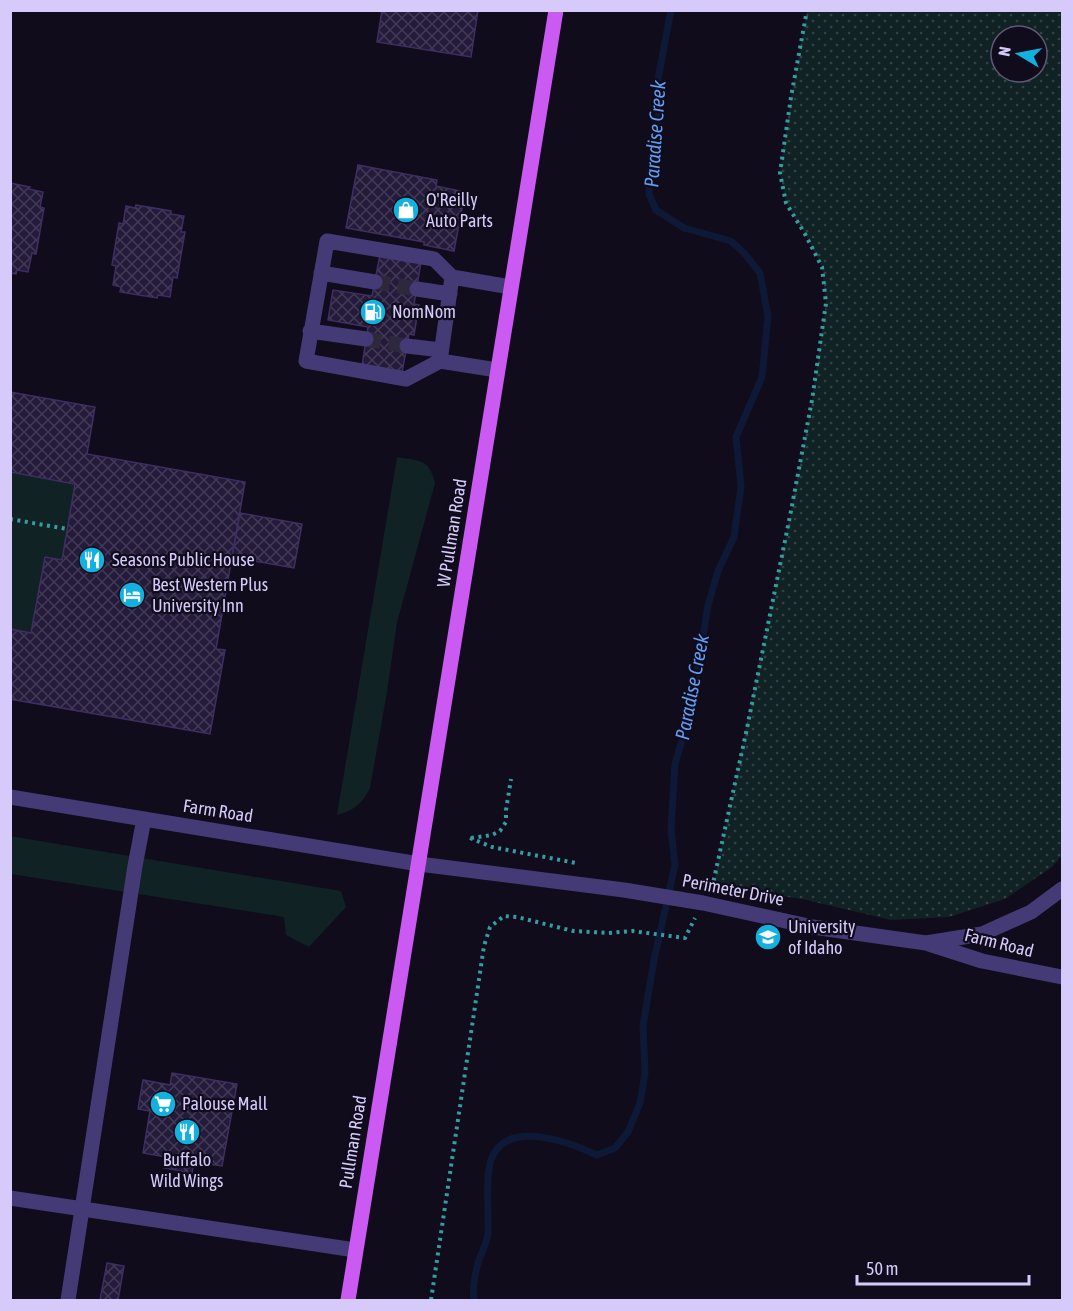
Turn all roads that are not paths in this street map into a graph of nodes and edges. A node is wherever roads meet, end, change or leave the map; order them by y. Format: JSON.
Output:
{"nodes":[{"id":1,"x":556,"y":10,"type":"edge"},
{"id":2,"x":321,"y":273,"type":"junction"},
{"id":3,"x":452,"y":277,"type":"junction"},
{"id":4,"x":375,"y":282,"type":"tunnel mouth"},
{"id":5,"x":511,"y":287,"type":"junction"},
{"id":6,"x":417,"y":289,"type":"tunnel mouth"},
{"id":7,"x":450,"y":294,"type":"junction"},
{"id":8,"x":310,"y":331,"type":"junction"},
{"id":9,"x":366,"y":339,"type":"tunnel mouth"},
{"id":10,"x":407,"y":346,"type":"tunnel mouth"},
{"id":11,"x":441,"y":356,"type":"junction"},
{"id":12,"x":497,"y":370,"type":"junction"},
{"id":13,"x":10,"y":796,"type":"edge"},
{"id":14,"x":144,"y":819,"type":"junction"},
{"id":15,"x":419,"y":864,"type":"junction"},
{"id":16,"x":1062,"y":890,"type":"edge"},
{"id":17,"x":926,"y":943,"type":"junction"},
{"id":18,"x":1062,"y":977,"type":"edge"},
{"id":19,"x":389,"y":1040,"type":"joint"},
{"id":20,"x":10,"y":1198,"type":"edge"},
{"id":21,"x":82,"y":1209,"type":"junction"},
{"id":22,"x":355,"y":1250,"type":"junction"},
{"id":23,"x":68,"y":1300,"type":"edge"},
{"id":24,"x":348,"y":1300,"type":"edge"}],
"edges":[{"from":1,"to":5,"type":"main road","name":"W Pullman Road"},
{"from":2,"to":3,"type":"street"},
{"from":2,"to":4,"type":"street"},
{"from":2,"to":8,"type":"street"},
{"from":3,"to":5,"type":"street"},
{"from":3,"to":7,"type":"street"},
{"from":5,"to":12,"type":"main road","name":"W Pullman Road"},
{"from":6,"to":7,"type":"street"},
{"from":7,"to":11,"type":"street"},
{"from":8,"to":9,"type":"street"},
{"from":8,"to":11,"type":"street"},
{"from":10,"to":11,"type":"street"},
{"from":11,"to":12,"type":"street"},
{"from":12,"to":15,"type":"main road","name":"W Pullman Road"},
{"from":13,"to":14,"type":"street","name":"Farm Road"},
{"from":14,"to":15,"type":"street","name":"Farm Road"},
{"from":14,"to":21,"type":"street"},
{"from":15,"to":17,"type":"street","name":"Perimeter Drive"},
{"from":15,"to":19,"type":"main road","name":"W Pullman Road"},
{"from":16,"to":17,"type":"street","name":"Perimeter Drive"},
{"from":17,"to":18,"type":"street","name":"Farm Road"},
{"from":19,"to":22,"type":"main road","name":"Pullman Road"},
{"from":20,"to":21,"type":"street"},
{"from":21,"to":22,"type":"street"},
{"from":21,"to":23,"type":"street"},
{"from":22,"to":24,"type":"main road"}]}
